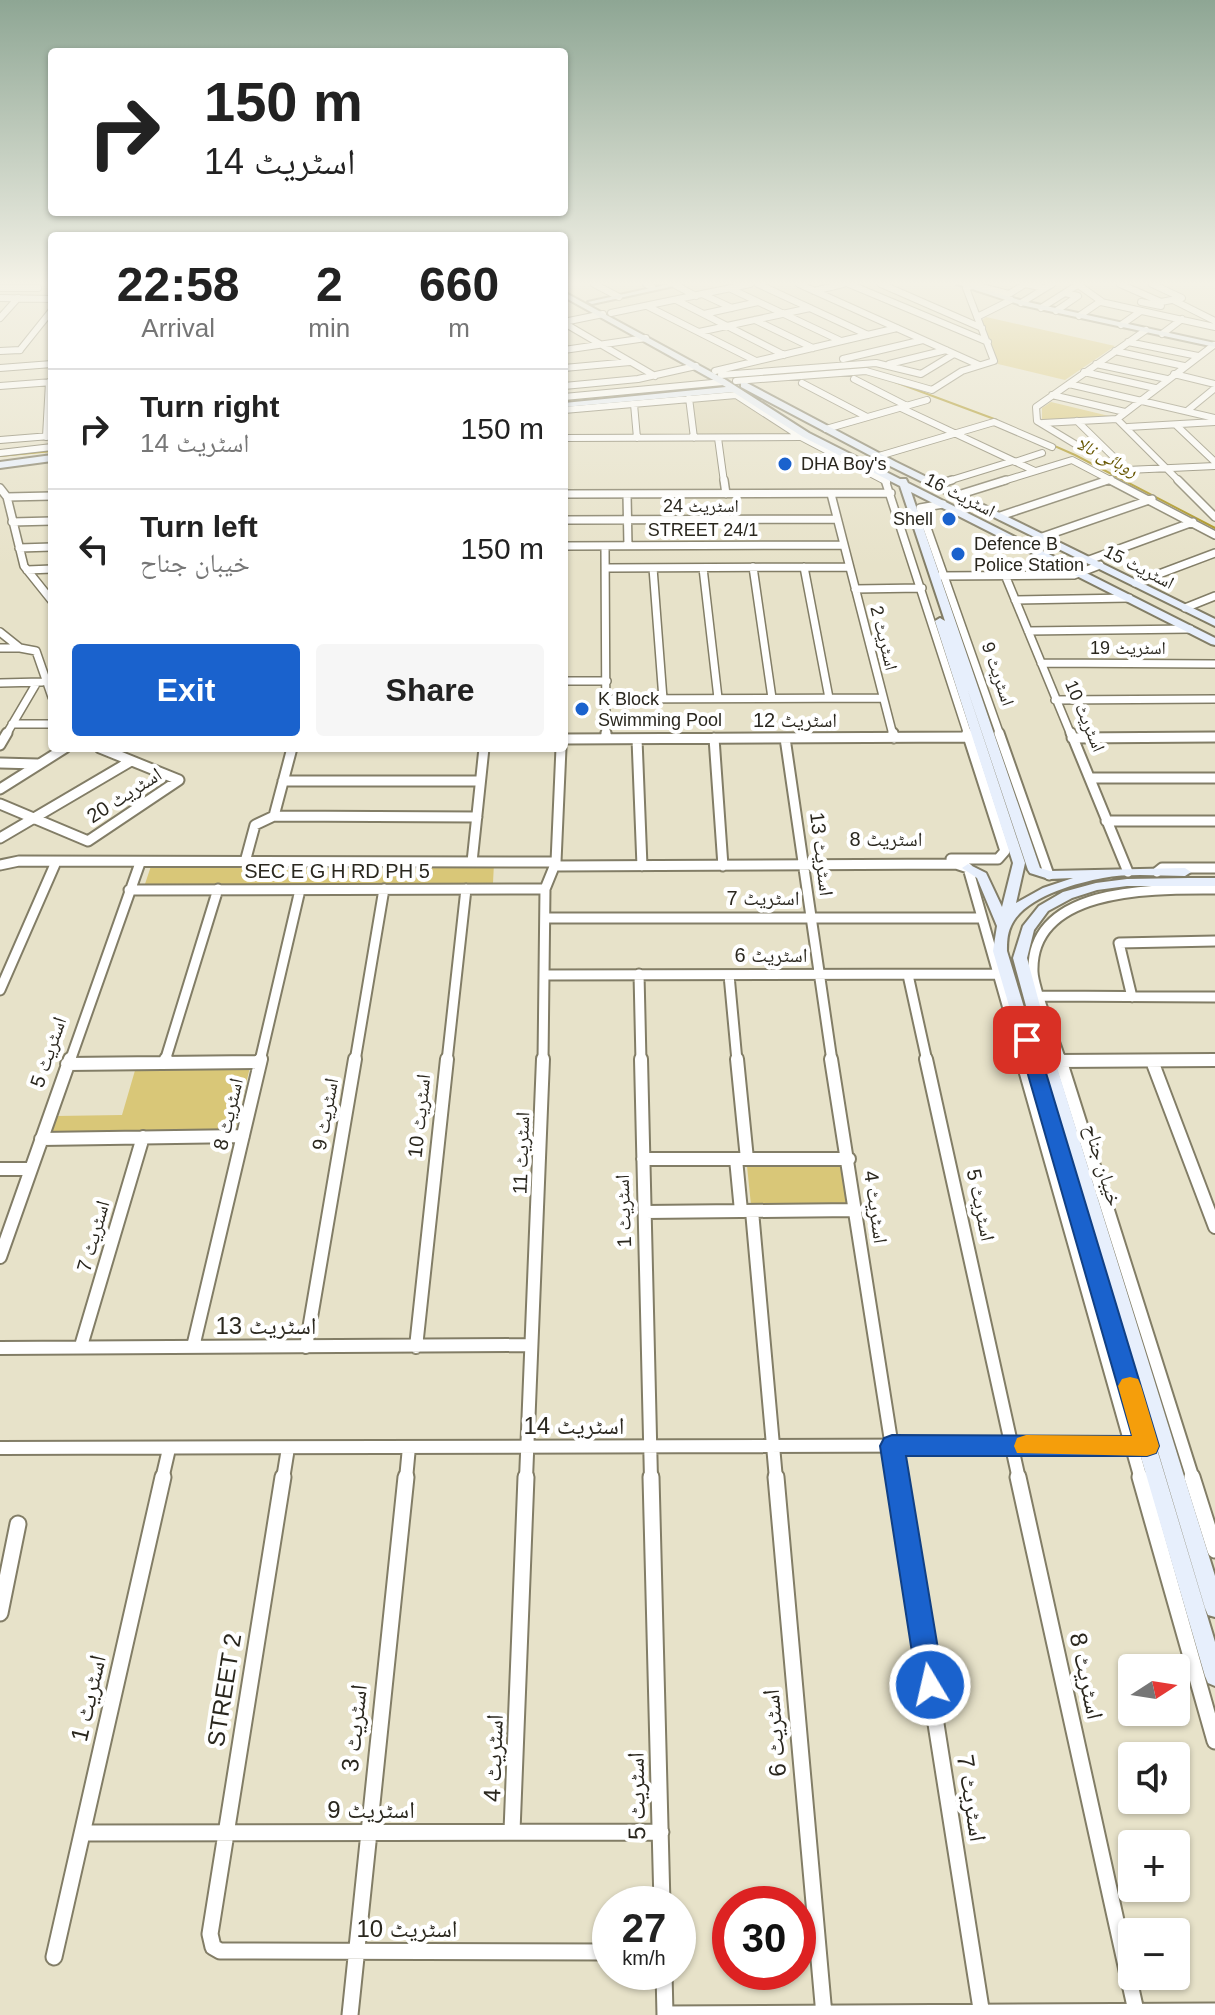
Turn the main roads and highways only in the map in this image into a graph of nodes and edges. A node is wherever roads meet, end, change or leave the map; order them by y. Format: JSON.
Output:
{"nodes":[{"id":1,"x":724,"y":378,"type":"edge"},
{"id":2,"x":740,"y":388,"type":"junction"},
{"id":3,"x":568,"y":408,"type":"edge"},
{"id":4,"x":568,"y":408,"type":"edge"},
{"id":5,"x":48,"y":457,"type":"edge"},
{"id":6,"x":0,"y":463,"type":"edge"},
{"id":7,"x":893,"y":464,"type":"junction"},
{"id":8,"x":898,"y":483,"type":"junction"},
{"id":9,"x":936,"y":485,"type":"junction"},
{"id":10,"x":941,"y":503,"type":"junction"},
{"id":11,"x":914,"y":509,"type":"junction"},
{"id":12,"x":1215,"y":623,"type":"edge"},
{"id":13,"x":1215,"y":642,"type":"edge"},
{"id":14,"x":968,"y":864,"type":"road end"},
{"id":15,"x":1215,"y":870,"type":"edge"},
{"id":16,"x":1019,"y":871,"type":"junction"},
{"id":17,"x":1045,"y":874,"type":"junction"},
{"id":18,"x":1103,"y":874,"type":"junction"},
{"id":19,"x":1160,"y":881,"type":"junction"},
{"id":20,"x":1215,"y":882,"type":"edge"},
{"id":21,"x":1004,"y":926,"type":"junction"},
{"id":22,"x":1215,"y":1608,"type":"edge"},
{"id":23,"x":1215,"y":1676,"type":"edge"}],
"edges":[{"from":1,"to":2,"type":"main road"},
{"from":2,"to":3,"type":"main road"},
{"from":2,"to":4,"type":"main road"},
{"from":2,"to":7,"type":"main road","name":"اسٹریٹ 15"},
{"from":2,"to":8,"type":"main road","name":"اسٹریٹ 16"},
{"from":5,"to":6,"type":"main road"},
{"from":7,"to":8,"type":"main road"},
{"from":7,"to":9,"type":"main road","name":"اسٹریٹ 15"},
{"from":8,"to":9,"type":"main road"},
{"from":8,"to":10,"type":"main road","name":"اسٹریٹ 16"},
{"from":8,"to":11,"type":"main road"},
{"from":8,"to":16,"type":"main road"},
{"from":9,"to":12,"type":"main road","name":"اسٹریٹ 15"},
{"from":10,"to":11,"type":"main road"},
{"from":10,"to":13,"type":"main road","name":"اسٹریٹ 16"},
{"from":11,"to":17,"type":"main road"},
{"from":14,"to":21,"type":"main road"},
{"from":15,"to":19,"type":"main road","name":"خیبان جناح"},
{"from":16,"to":17,"type":"main road","name":"خیبان جناح"},
{"from":16,"to":21,"type":"main road"},
{"from":17,"to":18,"type":"main road","name":"خیبان جناح"},
{"from":18,"to":19,"type":"main road","name":"خیبان جناح"},
{"from":18,"to":21,"type":"main road","name":"خیبان جناح"},
{"from":19,"to":20,"type":"main road","name":"خیبان جناح"},
{"from":19,"to":22,"type":"main road","name":"خیبان جناح"},
{"from":21,"to":23,"type":"main road","name":"خیبان جناح"}]}
